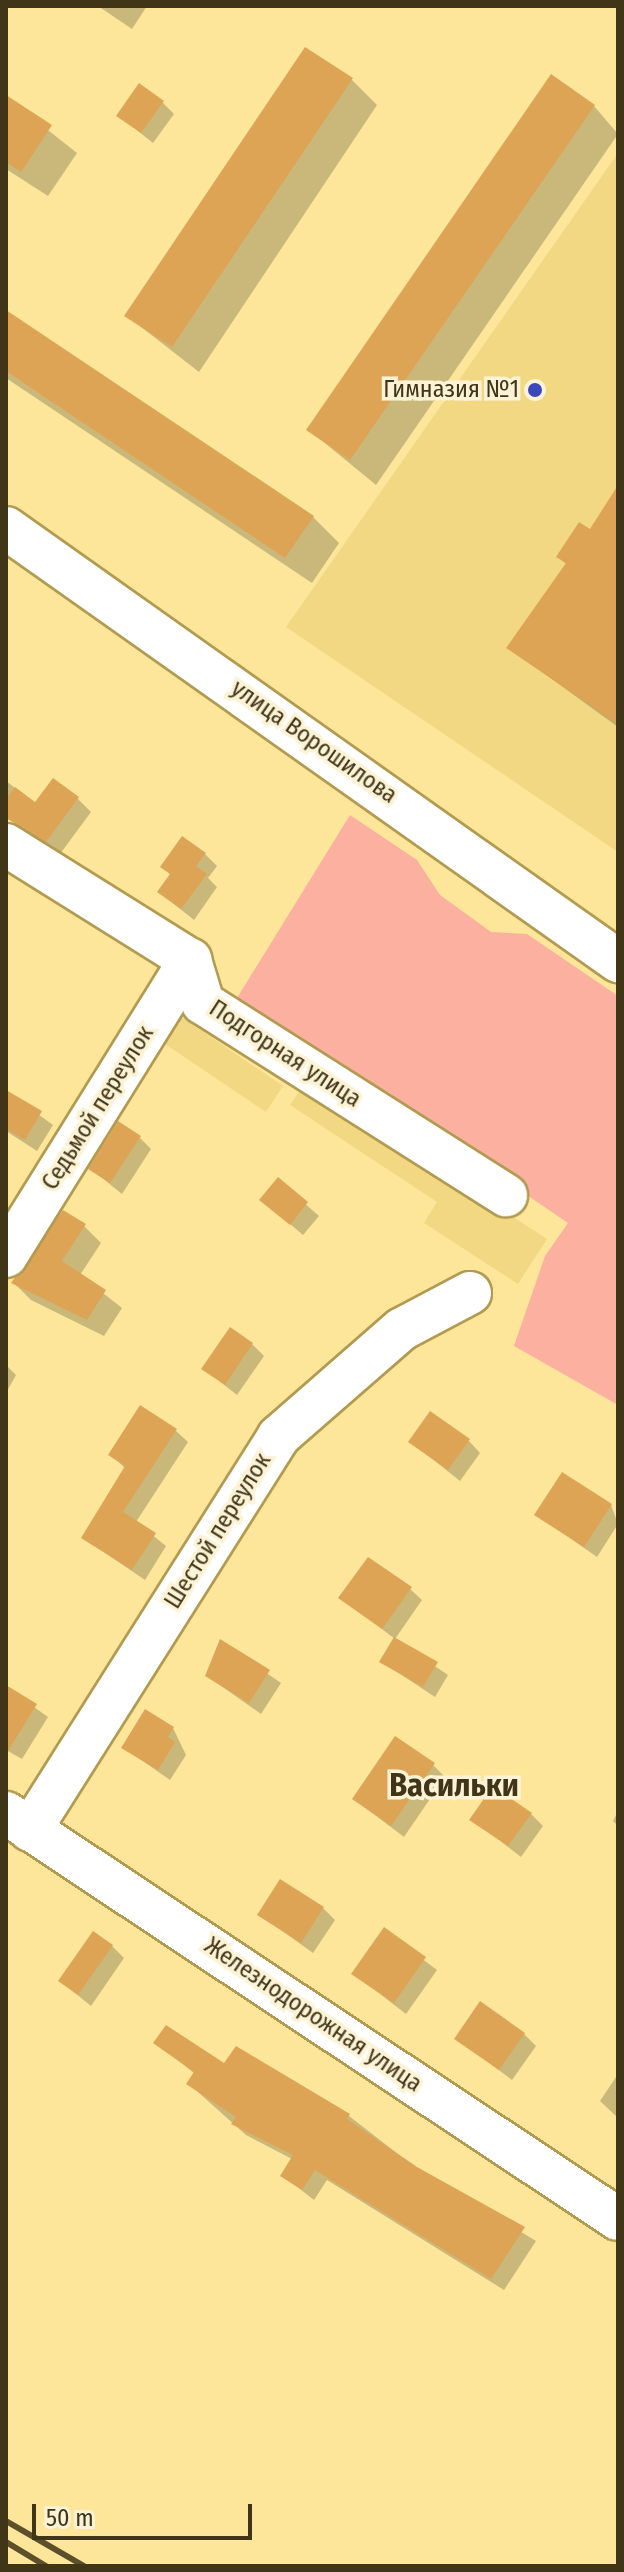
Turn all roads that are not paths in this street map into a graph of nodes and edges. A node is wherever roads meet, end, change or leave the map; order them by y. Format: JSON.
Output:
{"nodes":[{"id":1,"x":6,"y":528,"type":"edge"},
{"id":2,"x":6,"y":845,"type":"edge"},
{"id":3,"x":190,"y":960,"type":"junction"},
{"id":4,"x":618,"y":961,"type":"edge"},
{"id":5,"x":506,"y":1195,"type":"dead end"},
{"id":6,"x":6,"y":1256,"type":"edge"},
{"id":7,"x":470,"y":1293,"type":"dead end"},
{"id":8,"x":18,"y":1822,"type":"edge"},
{"id":9,"x":618,"y":2219,"type":"edge"}],
"edges":[{"from":1,"to":4,"type":"street","name":"улица Ворошилова"},
{"from":2,"to":3,"type":"street"},
{"from":3,"to":5,"type":"street","name":"Подгорная улица"},
{"from":3,"to":6,"type":"street","name":"Седьмой переулок"},
{"from":7,"to":8,"type":"street","name":"Шестой переулок"},
{"from":8,"to":9,"type":"street","name":"Железнодорожная улица"}]}
